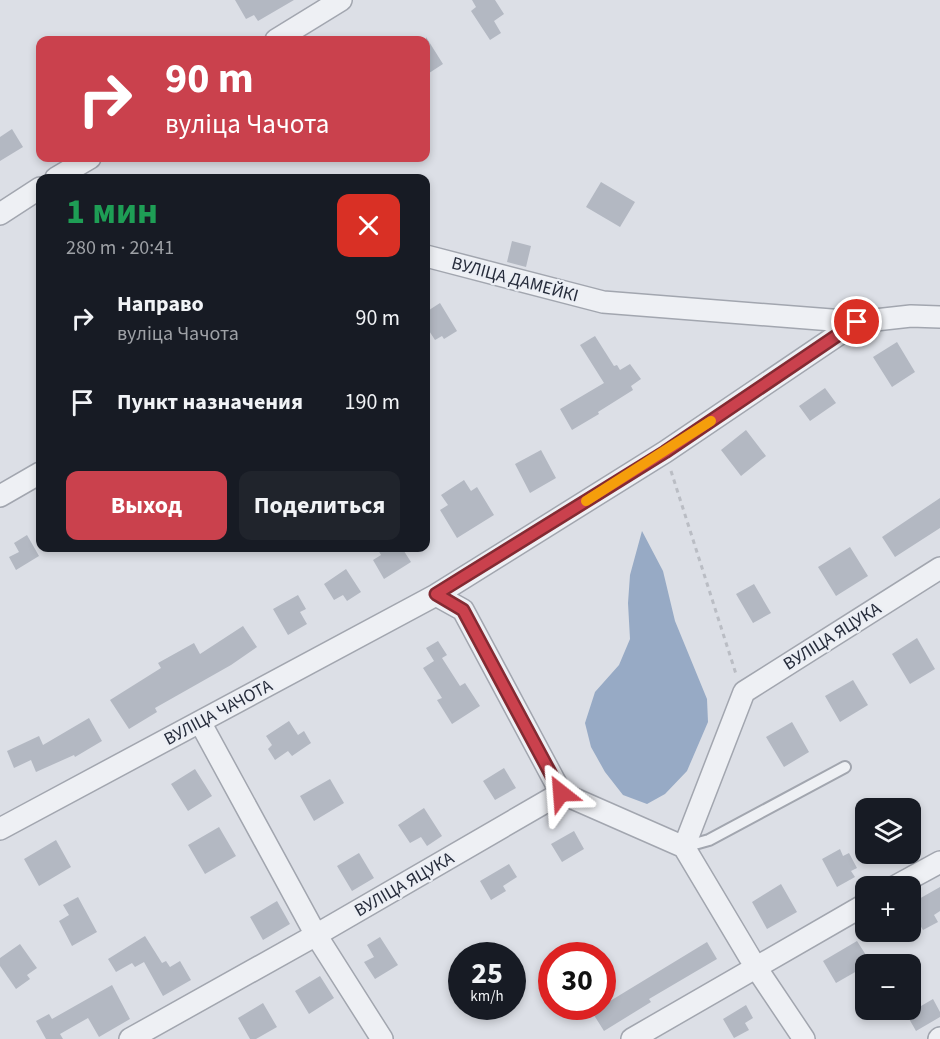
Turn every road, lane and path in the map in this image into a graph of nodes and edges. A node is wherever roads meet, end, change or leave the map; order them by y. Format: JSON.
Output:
{"nodes":[{"id":1,"x":340,"y":0,"type":"edge"},
{"id":2,"x":282,"y":36,"type":"edge"},
{"id":3,"x":83,"y":162,"type":"edge"},
{"id":4,"x":63,"y":174,"type":"edge"},
{"id":5,"x":36,"y":191,"type":"edge"},
{"id":6,"x":0,"y":214,"type":"edge"},
{"id":7,"x":430,"y":257,"type":"edge"},
{"id":8,"x":940,"y":316,"type":"edge"},
{"id":9,"x":857,"y":322,"type":"junction"},
{"id":10,"x":665,"y":452,"type":"junction"},
{"id":11,"x":36,"y":475,"type":"edge"},
{"id":12,"x":0,"y":496,"type":"edge"},
{"id":13,"x":940,"y":568,"type":"edge"},
{"id":14,"x":436,"y":594,"type":"junction"},
{"id":15,"x":744,"y":692,"type":"junction"},
{"id":16,"x":200,"y":722,"type":"junction"},
{"id":17,"x":845,"y":767,"type":"dead end"},
{"id":18,"x":561,"y":793,"type":"junction"},
{"id":19,"x":0,"y":829,"type":"edge"},
{"id":20,"x":684,"y":847,"type":"junction"},
{"id":21,"x":940,"y":862,"type":"edge"},
{"id":22,"x":914,"y":876,"type":"edge"},
{"id":23,"x":855,"y":910,"type":"edge"},
{"id":24,"x":316,"y":935,"type":"junction"},
{"id":25,"x":755,"y":966,"type":"junction"},
{"id":26,"x":130,"y":1039,"type":"edge"},
{"id":27,"x":382,"y":1039,"type":"edge"},
{"id":28,"x":632,"y":1039,"type":"edge"},
{"id":29,"x":804,"y":1039,"type":"edge"}],
"edges":[{"from":1,"to":2,"type":"street"},
{"from":3,"to":4,"type":"street"},
{"from":5,"to":6,"type":"street"},
{"from":7,"to":9,"type":"street","name":"ВУЛІЦА ДАМЕЙКІ"},
{"from":8,"to":9,"type":"street","name":"ВУЛІЦА ДАМЕЙКІ"},
{"from":9,"to":10,"type":"street","name":"ВУЛІЦА ЧАЧОТА"},
{"from":10,"to":14,"type":"street","name":"ВУЛІЦА ЧАЧОТА"},
{"from":10,"to":15,"type":"path"},
{"from":11,"to":12,"type":"street"},
{"from":13,"to":15,"type":"street","name":"ВУЛІЦА ЯЦУКА"},
{"from":14,"to":16,"type":"street","name":"ВУЛІЦА ЧАЧОТА"},
{"from":14,"to":18,"type":"street"},
{"from":15,"to":20,"type":"street"},
{"from":16,"to":19,"type":"street","name":"ВУЛІЦА ЧАЧОТА"},
{"from":16,"to":24,"type":"street"},
{"from":17,"to":20,"type":"lane"},
{"from":18,"to":20,"type":"street"},
{"from":18,"to":24,"type":"street","name":"ВУЛІЦА ЯЦУКА"},
{"from":20,"to":25,"type":"street"},
{"from":21,"to":22,"type":"street"},
{"from":23,"to":25,"type":"street"},
{"from":24,"to":26,"type":"street","name":"ВУЛІЦА ЯЦУКА"},
{"from":24,"to":27,"type":"street"},
{"from":25,"to":28,"type":"street"},
{"from":25,"to":29,"type":"street"}]}
